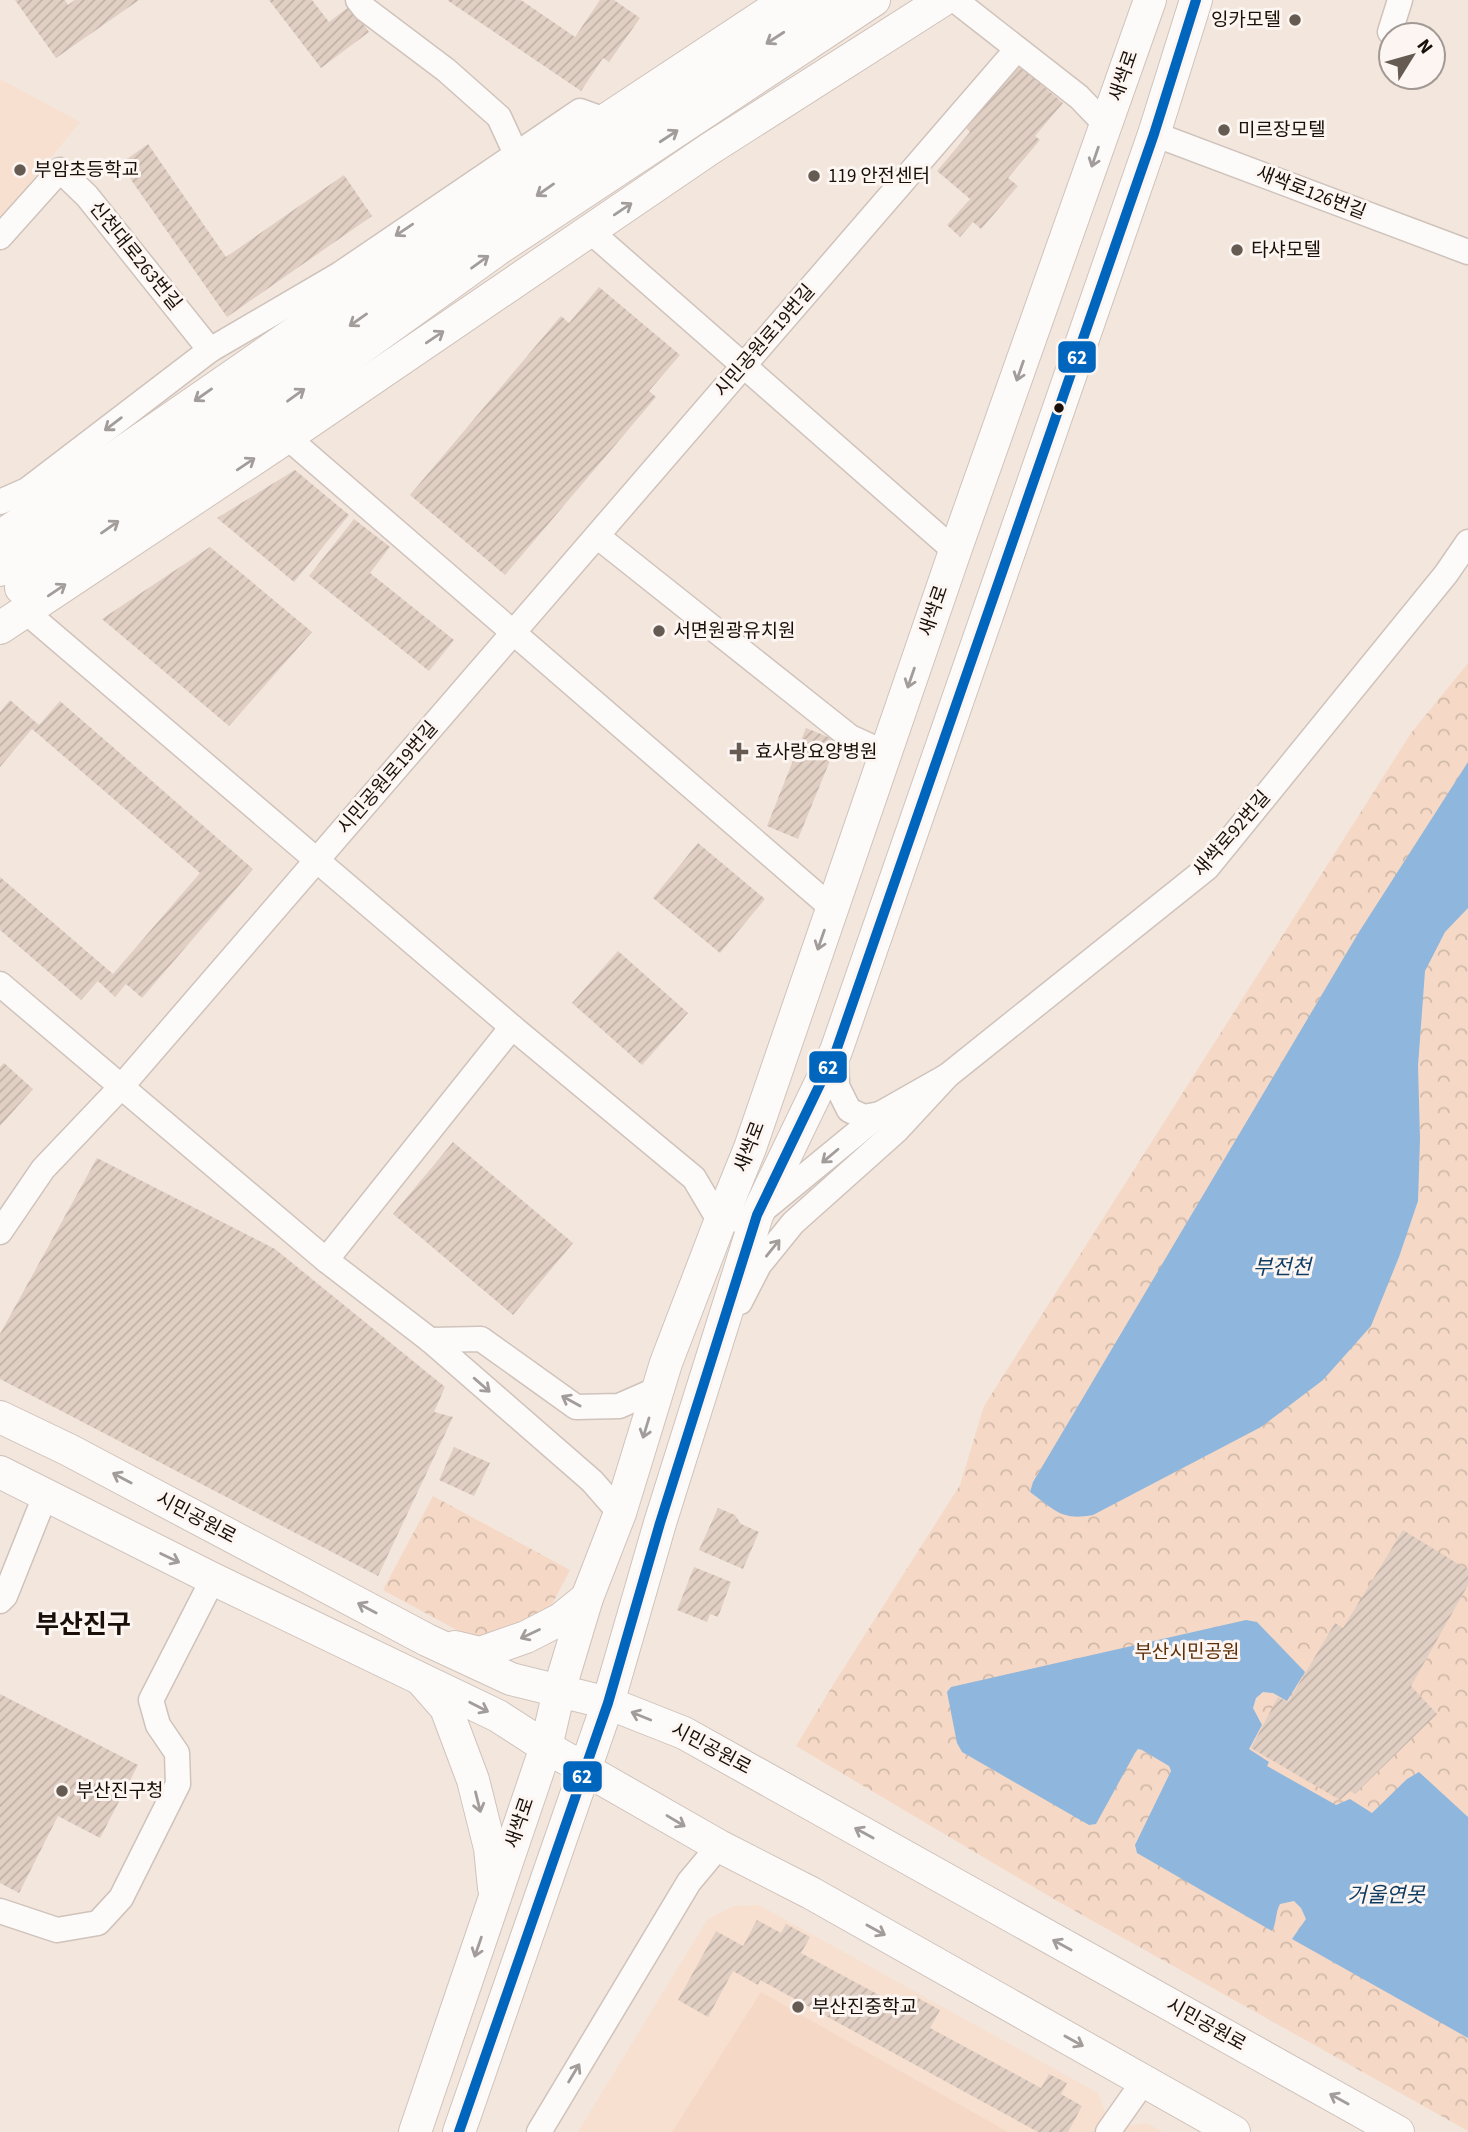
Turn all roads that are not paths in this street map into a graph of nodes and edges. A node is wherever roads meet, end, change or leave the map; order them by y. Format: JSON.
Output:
{"nodes":[{"id":1,"x":358,"y":0,"type":"edge"},
{"id":2,"x":787,"y":0,"type":"edge"},
{"id":3,"x":832,"y":0,"type":"edge"},
{"id":4,"x":874,"y":0,"type":"edge"},
{"id":5,"x":943,"y":0,"type":"edge"},
{"id":6,"x":955,"y":0,"type":"edge"},
{"id":7,"x":1150,"y":0,"type":"edge"},
{"id":8,"x":1196,"y":0,"type":"edge"},
{"id":9,"x":1400,"y":0,"type":"edge"},
{"id":10,"x":1393,"y":21,"type":"edge"},
{"id":11,"x":1017,"y":49,"type":"junction"},
{"id":12,"x":606,"y":120,"type":"junction"},
{"id":13,"x":1106,"y":125,"type":"junction"},
{"id":14,"x":1154,"y":134,"type":"junction"},
{"id":15,"x":516,"y":154,"type":"junction"},
{"id":16,"x":590,"y":231,"type":"junction"},
{"id":17,"x":0,"y":237,"type":"edge"},
{"id":18,"x":1468,"y":252,"type":"edge"},
{"id":19,"x":210,"y":350,"type":"junction"},
{"id":20,"x":744,"y":365,"type":"junction"},
{"id":21,"x":287,"y":437,"type":"junction"},
{"id":22,"x":0,"y":502,"type":"edge"},
{"id":23,"x":597,"y":536,"type":"junction"},
{"id":24,"x":0,"y":537,"type":"edge"},
{"id":25,"x":1468,"y":542,"type":"edge"},
{"id":26,"x":955,"y":551,"type":"junction"},
{"id":27,"x":43,"y":557,"type":"junction"},
{"id":28,"x":0,"y":570,"type":"edge"},
{"id":29,"x":8,"y":614,"type":"edge"},
{"id":30,"x":514,"y":632,"type":"junction"},
{"id":31,"x":885,"y":753,"type":"junction"},
{"id":32,"x":317,"y":860,"type":"junction"},
{"id":33,"x":832,"y":908,"type":"junction"},
{"id":34,"x":0,"y":984,"type":"edge"},
{"id":35,"x":512,"y":1027,"type":"junction"},
{"id":36,"x":836,"y":1051,"type":"junction"},
{"id":37,"x":947,"y":1076,"type":"junction"},
{"id":38,"x":121,"y":1087,"type":"junction"},
{"id":39,"x":880,"y":1114,"type":"junction"},
{"id":40,"x":757,"y":1215,"type":"junction"},
{"id":41,"x":720,"y":1222,"type":"junction"},
{"id":42,"x":0,"y":1232,"type":"edge"},
{"id":43,"x":326,"y":1260,"type":"junction"},
{"id":44,"x":430,"y":1340,"type":"junction"},
{"id":45,"x":707,"y":1373,"type":"junction"},
{"id":46,"x":658,"y":1389,"type":"junction"},
{"id":47,"x":0,"y":1418,"type":"edge"},
{"id":48,"x":0,"y":1472,"type":"edge"},
{"id":49,"x":45,"y":1496,"type":"junction"},
{"id":50,"x":620,"y":1513,"type":"junction"},
{"id":51,"x":213,"y":1579,"type":"junction"},
{"id":52,"x":587,"y":1598,"type":"junction"},
{"id":53,"x":0,"y":1601,"type":"edge"},
{"id":54,"x":427,"y":1640,"type":"junction"},
{"id":55,"x":418,"y":1676,"type":"junction"},
{"id":56,"x":559,"y":1690,"type":"junction"},
{"id":57,"x":608,"y":1703,"type":"junction"},
{"id":58,"x":546,"y":1747,"type":"junction"},
{"id":59,"x":585,"y":1770,"type":"junction"},
{"id":60,"x":719,"y":1846,"type":"junction"},
{"id":61,"x":495,"y":1899,"type":"junction"},
{"id":62,"x":0,"y":1911,"type":"edge"},
{"id":63,"x":1137,"y":2091,"type":"junction"},
{"id":64,"x":415,"y":2132,"type":"edge"},
{"id":65,"x":459,"y":2132,"type":"edge"},
{"id":66,"x":540,"y":2132,"type":"edge"},
{"id":67,"x":1108,"y":2132,"type":"edge"},
{"id":68,"x":1120,"y":2132,"type":"edge"},
{"id":69,"x":1234,"y":2132,"type":"edge"},
{"id":70,"x":1398,"y":2132,"type":"edge"}],
"edges":[{"from":1,"to":15,"type":"street"},
{"from":2,"to":12,"type":"main road"},
{"from":3,"to":27,"type":"main road","one_way":true},
{"from":27,"to":4,"type":"main road","one_way":true},
{"from":16,"to":5,"type":"main road","one_way":true},
{"from":6,"to":11,"type":"street"},
{"from":7,"to":13,"type":"main road","name":"새싹로"},
{"from":8,"to":14,"type":"main road","name":"새싹로"},
{"from":9,"to":10,"type":"street"},
{"from":11,"to":13,"type":"street"},
{"from":11,"to":20,"type":"street","name":"시민공원로19번길"},
{"from":12,"to":15,"type":"street"},
{"from":12,"to":24,"type":"main road","one_way":true},
{"from":13,"to":26,"type":"main road","name":"새싹로","one_way":true},
{"from":14,"to":18,"type":"street","name":"새싹로126번길"},
{"from":14,"to":36,"type":"main road","name":"새싹로"},
{"from":15,"to":19,"type":"street","one_way":true},
{"from":16,"to":20,"type":"street"},
{"from":21,"to":16,"type":"main road","one_way":true},
{"from":17,"to":19,"type":"street","name":"신천대로263번길"},
{"from":19,"to":22,"type":"street","one_way":true},
{"from":20,"to":23,"type":"street","name":"시민공원로19번길"},
{"from":20,"to":26,"type":"street"},
{"from":29,"to":21,"type":"main road","one_way":true},
{"from":21,"to":30,"type":"street"},
{"from":23,"to":30,"type":"street","name":"시민공원로19번길"},
{"from":23,"to":31,"type":"street"},
{"from":25,"to":37,"type":"street","name":"새싹로92번길"},
{"from":26,"to":31,"type":"main road","name":"새싹로","one_way":true},
{"from":27,"to":28,"type":"main road"},
{"from":27,"to":29,"type":"main road"},
{"from":29,"to":32,"type":"street"},
{"from":30,"to":32,"type":"street","name":"시민공원로19번길"},
{"from":30,"to":33,"type":"street"},
{"from":31,"to":33,"type":"main road","name":"새싹로"},
{"from":32,"to":35,"type":"street"},
{"from":32,"to":38,"type":"street","name":"시민공원로19번길"},
{"from":33,"to":41,"type":"main road","name":"새싹로","one_way":true},
{"from":34,"to":38,"type":"street"},
{"from":35,"to":41,"type":"street"},
{"from":35,"to":43,"type":"street"},
{"from":36,"to":39,"type":"street"},
{"from":36,"to":40,"type":"main road","name":"새싹로"},
{"from":37,"to":39,"type":"street","name":"새싹로92번길"},
{"from":45,"to":37,"type":"street","name":"새싹로92번길","one_way":true},
{"from":38,"to":42,"type":"street","name":"시민공원로19번길"},
{"from":38,"to":43,"type":"street"},
{"from":39,"to":40,"type":"street","name":"새싹로92번길","one_way":true},
{"from":40,"to":41,"type":"street","name":"새싹로92번길"},
{"from":40,"to":45,"type":"main road","name":"새싹로"},
{"from":41,"to":46,"type":"main road","name":"새싹로"},
{"from":43,"to":44,"type":"street"},
{"from":46,"to":44,"type":"street","one_way":true},
{"from":44,"to":50,"type":"street","one_way":true},
{"from":45,"to":57,"type":"main road","name":"새싹로"},
{"from":46,"to":50,"type":"main road","name":"새싹로","one_way":true},
{"from":54,"to":47,"type":"main road","name":"시민공원로","one_way":true},
{"from":48,"to":49,"type":"main road"},
{"from":49,"to":51,"type":"main road","one_way":true},
{"from":49,"to":53,"type":"street"},
{"from":50,"to":52,"type":"main road","name":"새싹로"},
{"from":51,"to":55,"type":"main road"},
{"from":51,"to":62,"type":"street"},
{"from":52,"to":54,"type":"main road","one_way":true},
{"from":52,"to":56,"type":"main road","name":"새싹로"},
{"from":54,"to":56,"type":"main road","name":"시민공원로"},
{"from":55,"to":58,"type":"main road","one_way":true},
{"from":55,"to":61,"type":"main road","one_way":true},
{"from":56,"to":57,"type":"main road","name":"시민공원로"},
{"from":56,"to":58,"type":"main road","name":"새싹로"},
{"from":57,"to":59,"type":"main road","name":"새싹로"},
{"from":70,"to":57,"type":"main road","name":"시민공원로","one_way":true},
{"from":58,"to":59,"type":"main road"},
{"from":58,"to":61,"type":"main road","name":"새싹로"},
{"from":59,"to":60,"type":"main road","one_way":true},
{"from":59,"to":65,"type":"main road","name":"새싹로"},
{"from":60,"to":63,"type":"main road","one_way":true},
{"from":66,"to":60,"type":"street","one_way":true},
{"from":61,"to":64,"type":"main road","name":"새싹로","one_way":true},
{"from":63,"to":67,"type":"street"},
{"from":63,"to":68,"type":"street"},
{"from":63,"to":69,"type":"main road"}]}
